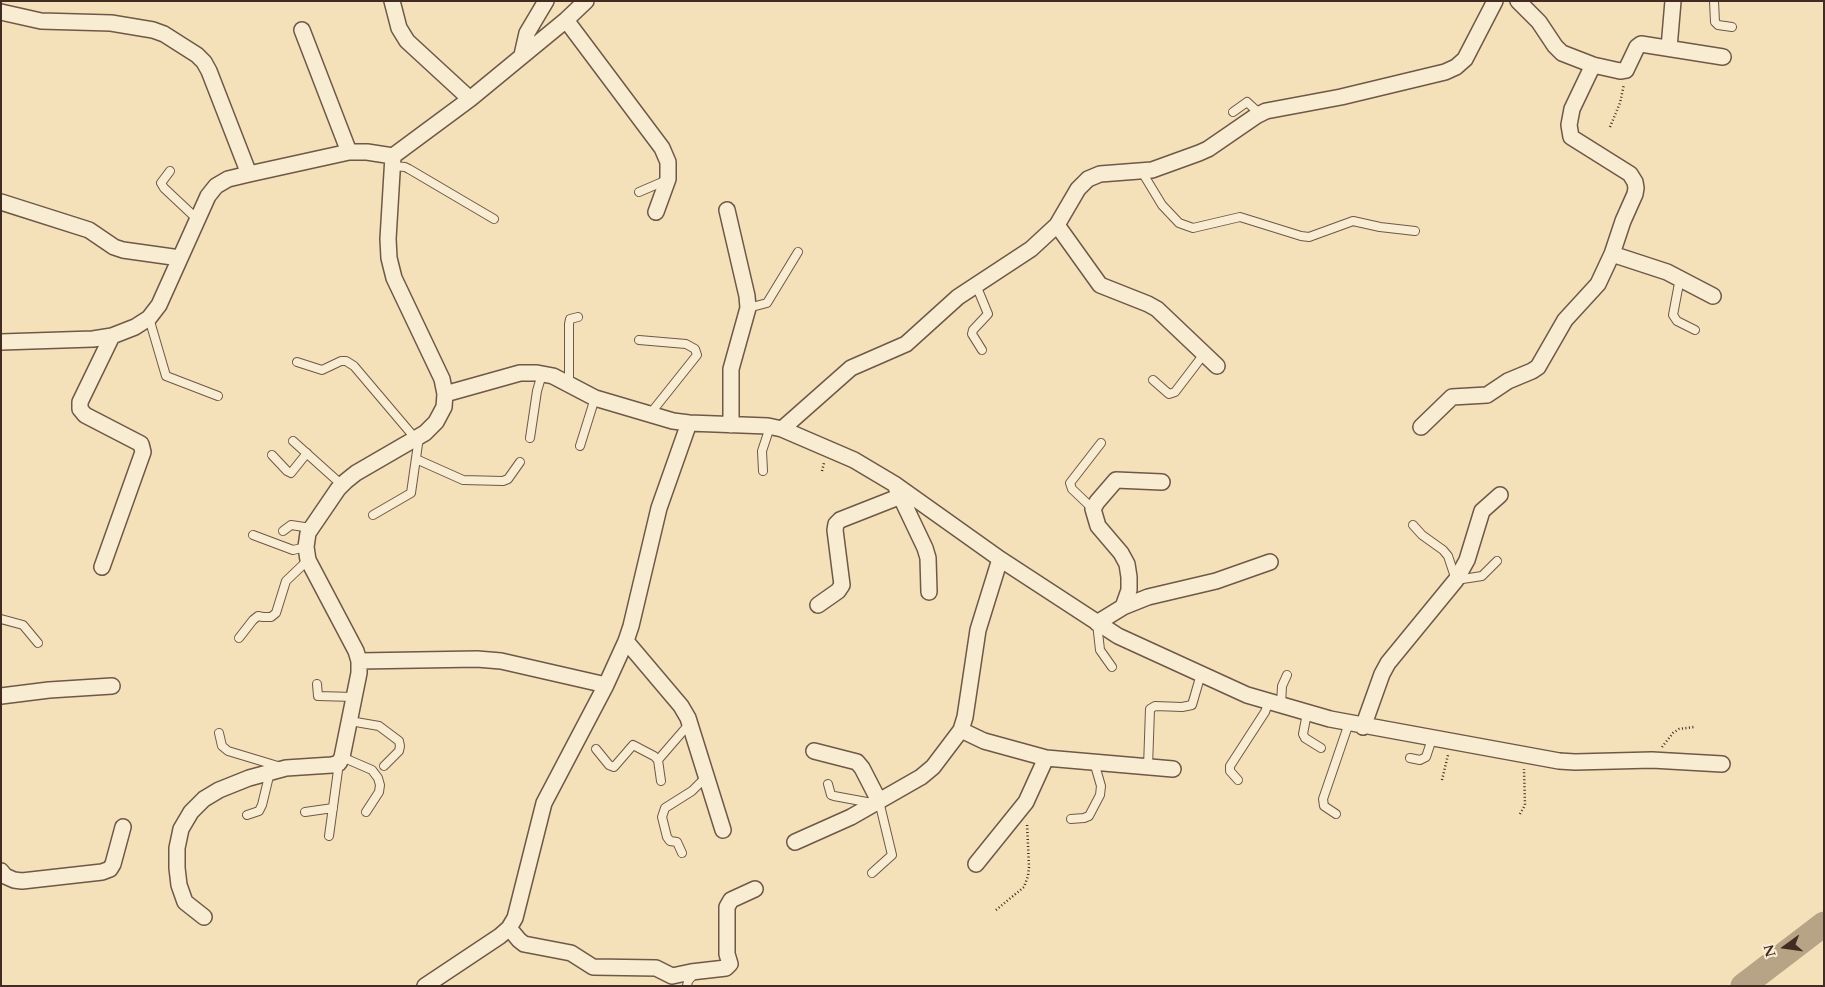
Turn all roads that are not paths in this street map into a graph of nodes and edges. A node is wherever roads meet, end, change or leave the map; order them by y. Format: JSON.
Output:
{"nodes":[{"id":1,"x":392,"y":1,"type":"edge"},
{"id":2,"x":546,"y":1,"type":"edge"},
{"id":3,"x":586,"y":1,"type":"edge"},
{"id":4,"x":1496,"y":1,"type":"edge"},
{"id":5,"x":1518,"y":1,"type":"edge"},
{"id":6,"x":1673,"y":1,"type":"edge"},
{"id":7,"x":1714,"y":1,"type":"edge"},
{"id":8,"x":1,"y":12,"type":"edge"},
{"id":9,"x":566,"y":20,"type":"junction"},
{"id":10,"x":1732,"y":27,"type":"dead end"},
{"id":11,"x":302,"y":30,"type":"dead end"},
{"id":12,"x":1669,"y":48,"type":"junction"},
{"id":13,"x":522,"y":55,"type":"junction"},
{"id":14,"x":1722,"y":57,"type":"dead end"},
{"id":15,"x":1593,"y":65,"type":"junction"},
{"id":16,"x":470,"y":99,"type":"junction"},
{"id":17,"x":1233,"y":112,"type":"dead end"},
{"id":18,"x":1260,"y":114,"type":"junction"},
{"id":19,"x":349,"y":152,"type":"junction"},
{"id":20,"x":393,"y":161,"type":"junction"},
{"id":21,"x":170,"y":171,"type":"dead end"},
{"id":22,"x":1142,"y":172,"type":"junction"},
{"id":23,"x":249,"y":174,"type":"junction"},
{"id":24,"x":668,"y":179,"type":"junction"},
{"id":25,"x":640,"y":192,"type":"dead end"},
{"id":26,"x":1,"y":202,"type":"edge"},
{"id":27,"x":727,"y":210,"type":"dead end"},
{"id":28,"x":656,"y":212,"type":"dead end"},
{"id":29,"x":197,"y":219,"type":"junction"},
{"id":30,"x":494,"y":220,"type":"dead end"},
{"id":31,"x":1057,"y":225,"type":"junction"},
{"id":32,"x":1415,"y":231,"type":"dead end"},
{"id":33,"x":798,"y":252,"type":"dead end"},
{"id":34,"x":1612,"y":254,"type":"junction"},
{"id":35,"x":180,"y":258,"type":"junction"},
{"id":36,"x":1680,"y":278,"type":"junction"},
{"id":37,"x":976,"y":285,"type":"junction"},
{"id":38,"x":1713,"y":296,"type":"dead end"},
{"id":39,"x":748,"y":308,"type":"junction"},
{"id":40,"x":578,"y":317,"type":"dead end"},
{"id":41,"x":149,"y":318,"type":"junction"},
{"id":42,"x":1695,"y":330,"type":"dead end"},
{"id":43,"x":112,"y":336,"type":"junction"},
{"id":44,"x":639,"y":340,"type":"dead end"},
{"id":45,"x":1,"y":342,"type":"edge"},
{"id":46,"x":982,"y":350,"type":"dead end"},
{"id":47,"x":1204,"y":354,"type":"junction"},
{"id":48,"x":297,"y":362,"type":"dead end"},
{"id":49,"x":1217,"y":366,"type":"dead end"},
{"id":50,"x":542,"y":374,"type":"junction"},
{"id":51,"x":1153,"y":380,"type":"dead end"},
{"id":52,"x":570,"y":385,"type":"junction"},
{"id":53,"x":445,"y":394,"type":"junction"},
{"id":54,"x":218,"y":396,"type":"dead end"},
{"id":55,"x":594,"y":398,"type":"junction"},
{"id":56,"x":650,"y":414,"type":"junction"},
{"id":57,"x":689,"y":424,"type":"junction"},
{"id":58,"x":730,"y":425,"type":"junction"},
{"id":59,"x":1421,"y":427,"type":"dead end"},
{"id":60,"x":776,"y":428,"type":"junction"},
{"id":61,"x":417,"y":437,"type":"junction"},
{"id":62,"x":530,"y":438,"type":"dead end"},
{"id":63,"x":294,"y":440,"type":"dead end"},
{"id":64,"x":1101,"y":443,"type":"dead end"},
{"id":65,"x":580,"y":446,"type":"dead end"},
{"id":66,"x":307,"y":453,"type":"junction"},
{"id":67,"x":272,"y":455,"type":"dead end"},
{"id":68,"x":416,"y":459,"type":"junction"},
{"id":69,"x":520,"y":462,"type":"dead end"},
{"id":70,"x":763,"y":470,"type":"dead end"},
{"id":71,"x":1162,"y":482,"type":"dead end"},
{"id":72,"x":342,"y":485,"type":"junction"},
{"id":73,"x":898,"y":490,"type":"junction"},
{"id":74,"x":1500,"y":495,"type":"dead end"},
{"id":75,"x":1093,"y":509,"type":"junction"},
{"id":76,"x":373,"y":515,"type":"dead end"},
{"id":77,"x":1413,"y":525,"type":"dead end"},
{"id":78,"x":311,"y":528,"type":"junction"},
{"id":79,"x":283,"y":532,"type":"dead end"},
{"id":80,"x":253,"y":535,"type":"dead end"},
{"id":81,"x":307,"y":553,"type":"junction"},
{"id":82,"x":1000,"y":559,"type":"junction"},
{"id":83,"x":1497,"y":561,"type":"dead end"},
{"id":84,"x":1270,"y":562,"type":"dead end"},
{"id":85,"x":102,"y":567,"type":"dead end"},
{"id":86,"x":1456,"y":580,"type":"junction"},
{"id":87,"x":929,"y":592,"type":"dead end"},
{"id":88,"x":818,"y":606,"type":"dead end"},
{"id":89,"x":1123,"y":607,"type":"junction"},
{"id":90,"x":1,"y":619,"type":"edge"},
{"id":91,"x":1097,"y":623,"type":"junction"},
{"id":92,"x":239,"y":638,"type":"dead end"},
{"id":93,"x":626,"y":640,"type":"junction"},
{"id":94,"x":38,"y":643,"type":"dead end"},
{"id":95,"x":359,"y":661,"type":"junction"},
{"id":96,"x":1112,"y":667,"type":"dead end"},
{"id":97,"x":1201,"y":674,"type":"junction"},
{"id":98,"x":1287,"y":675,"type":"dead end"},
{"id":99,"x":317,"y":684,"type":"dead end"},
{"id":100,"x":606,"y":685,"type":"junction"},
{"id":101,"x":112,"y":686,"type":"dead end"},
{"id":102,"x":1,"y":696,"type":"edge"},
{"id":103,"x":354,"y":697,"type":"junction"},
{"id":104,"x":1275,"y":703,"type":"junction"},
{"id":105,"x":1307,"y":713,"type":"junction"},
{"id":106,"x":350,"y":721,"type":"junction"},
{"id":107,"x":690,"y":723,"type":"junction"},
{"id":108,"x":1356,"y":725,"type":"junction"},
{"id":109,"x":961,"y":730,"type":"junction"},
{"id":110,"x":219,"y":734,"type":"dead end"},
{"id":111,"x":1432,"y":739,"type":"junction"},
{"id":112,"x":1321,"y":748,"type":"dead end"},
{"id":113,"x":596,"y":749,"type":"dead end"},
{"id":114,"x":814,"y":750,"type":"dead end"},
{"id":115,"x":1046,"y":758,"type":"junction"},
{"id":116,"x":1410,"y":758,"type":"dead end"},
{"id":117,"x":340,"y":760,"type":"junction"},
{"id":118,"x":658,"y":760,"type":"junction"},
{"id":119,"x":1094,"y":762,"type":"junction"},
{"id":120,"x":1722,"y":764,"type":"dead end"},
{"id":121,"x":384,"y":766,"type":"dead end"},
{"id":122,"x":1148,"y":767,"type":"junction"},
{"id":123,"x":286,"y":768,"type":"junction"},
{"id":124,"x":1173,"y":769,"type":"dead end"},
{"id":125,"x":270,"y":772,"type":"junction"},
{"id":126,"x":707,"y":776,"type":"junction"},
{"id":127,"x":1238,"y":780,"type":"dead end"},
{"id":128,"x":661,"y":781,"type":"dead end"},
{"id":129,"x":828,"y":784,"type":"dead end"},
{"id":130,"x":876,"y":802,"type":"junction"},
{"id":131,"x":333,"y":808,"type":"junction"},
{"id":132,"x":305,"y":812,"type":"dead end"},
{"id":133,"x":366,"y":812,"type":"dead end"},
{"id":134,"x":1336,"y":814,"type":"dead end"},
{"id":135,"x":246,"y":815,"type":"dead end"},
{"id":136,"x":1070,"y":819,"type":"dead end"},
{"id":137,"x":123,"y":827,"type":"dead end"},
{"id":138,"x":724,"y":830,"type":"dead end"},
{"id":139,"x":329,"y":836,"type":"dead end"},
{"id":140,"x":795,"y":842,"type":"dead end"},
{"id":141,"x":682,"y":853,"type":"dead end"},
{"id":142,"x":976,"y":864,"type":"dead end"},
{"id":143,"x":1,"y":871,"type":"edge"},
{"id":144,"x":872,"y":873,"type":"dead end"},
{"id":145,"x":754,"y":889,"type":"dead end"},
{"id":146,"x":204,"y":918,"type":"dead end"},
{"id":147,"x":509,"y":928,"type":"junction"},
{"id":148,"x":696,"y":972,"type":"junction"},
{"id":149,"x":425,"y":986,"type":"edge"},
{"id":150,"x":687,"y":986,"type":"edge"}],
"edges":[{"from":1,"to":16,"type":"street"},
{"from":2,"to":13,"type":"street"},
{"from":3,"to":9,"type":"street"},
{"from":4,"to":18,"type":"street"},
{"from":5,"to":15,"type":"street"},
{"from":6,"to":12,"type":"street"},
{"from":7,"to":10,"type":"lane"},
{"from":8,"to":23,"type":"street"},
{"from":9,"to":13,"type":"street"},
{"from":9,"to":24,"type":"street"},
{"from":11,"to":19,"type":"street"},
{"from":12,"to":14,"type":"street"},
{"from":12,"to":15,"type":"street"},
{"from":13,"to":16,"type":"street"},
{"from":15,"to":34,"type":"street"},
{"from":16,"to":20,"type":"street"},
{"from":17,"to":18,"type":"lane"},
{"from":18,"to":22,"type":"street"},
{"from":19,"to":20,"type":"street"},
{"from":19,"to":23,"type":"street"},
{"from":20,"to":30,"type":"lane"},
{"from":20,"to":53,"type":"street"},
{"from":21,"to":29,"type":"lane"},
{"from":22,"to":31,"type":"street"},
{"from":22,"to":32,"type":"lane"},
{"from":23,"to":29,"type":"street"},
{"from":24,"to":25,"type":"lane"},
{"from":24,"to":28,"type":"street"},
{"from":26,"to":35,"type":"street"},
{"from":27,"to":39,"type":"street"},
{"from":29,"to":35,"type":"street"},
{"from":31,"to":37,"type":"street"},
{"from":31,"to":47,"type":"street"},
{"from":33,"to":39,"type":"lane"},
{"from":34,"to":36,"type":"street"},
{"from":34,"to":59,"type":"street"},
{"from":35,"to":41,"type":"street"},
{"from":36,"to":38,"type":"street"},
{"from":36,"to":42,"type":"lane"},
{"from":37,"to":46,"type":"lane"},
{"from":37,"to":60,"type":"street"},
{"from":39,"to":58,"type":"street"},
{"from":40,"to":52,"type":"lane"},
{"from":41,"to":43,"type":"street"},
{"from":41,"to":54,"type":"lane"},
{"from":43,"to":45,"type":"street"},
{"from":43,"to":85,"type":"street"},
{"from":44,"to":56,"type":"lane"},
{"from":47,"to":49,"type":"street"},
{"from":47,"to":51,"type":"lane"},
{"from":48,"to":61,"type":"lane"},
{"from":50,"to":52,"type":"street"},
{"from":50,"to":53,"type":"street"},
{"from":50,"to":62,"type":"lane"},
{"from":52,"to":55,"type":"street"},
{"from":53,"to":61,"type":"street"},
{"from":55,"to":56,"type":"street"},
{"from":55,"to":65,"type":"lane"},
{"from":56,"to":57,"type":"street"},
{"from":57,"to":58,"type":"street"},
{"from":57,"to":93,"type":"street"},
{"from":58,"to":60,"type":"street"},
{"from":60,"to":70,"type":"lane"},
{"from":60,"to":73,"type":"street"},
{"from":61,"to":68,"type":"lane"},
{"from":61,"to":72,"type":"street"},
{"from":63,"to":66,"type":"lane"},
{"from":64,"to":75,"type":"lane"},
{"from":66,"to":67,"type":"lane"},
{"from":66,"to":72,"type":"lane"},
{"from":68,"to":69,"type":"lane"},
{"from":68,"to":76,"type":"lane"},
{"from":71,"to":75,"type":"street"},
{"from":72,"to":78,"type":"street"},
{"from":73,"to":82,"type":"street"},
{"from":73,"to":87,"type":"street"},
{"from":73,"to":88,"type":"street"},
{"from":74,"to":86,"type":"street"},
{"from":75,"to":89,"type":"street"},
{"from":77,"to":86,"type":"lane"},
{"from":78,"to":79,"type":"lane"},
{"from":78,"to":81,"type":"street"},
{"from":80,"to":81,"type":"lane"},
{"from":81,"to":92,"type":"lane"},
{"from":81,"to":95,"type":"street"},
{"from":82,"to":91,"type":"street"},
{"from":82,"to":109,"type":"street"},
{"from":83,"to":86,"type":"lane"},
{"from":84,"to":89,"type":"street"},
{"from":86,"to":108,"type":"street"},
{"from":89,"to":91,"type":"street"},
{"from":90,"to":94,"type":"lane"},
{"from":91,"to":96,"type":"lane"},
{"from":91,"to":97,"type":"street"},
{"from":93,"to":100,"type":"street"},
{"from":93,"to":107,"type":"street"},
{"from":95,"to":100,"type":"street"},
{"from":95,"to":103,"type":"street"},
{"from":97,"to":104,"type":"street"},
{"from":97,"to":122,"type":"lane"},
{"from":98,"to":104,"type":"lane"},
{"from":99,"to":103,"type":"lane"},
{"from":100,"to":147,"type":"street"},
{"from":101,"to":102,"type":"street"},
{"from":103,"to":106,"type":"street"},
{"from":104,"to":105,"type":"street"},
{"from":104,"to":127,"type":"lane"},
{"from":105,"to":108,"type":"street"},
{"from":105,"to":112,"type":"lane"},
{"from":106,"to":117,"type":"street"},
{"from":106,"to":121,"type":"lane"},
{"from":107,"to":118,"type":"lane"},
{"from":107,"to":126,"type":"street"},
{"from":108,"to":111,"type":"street"},
{"from":108,"to":134,"type":"lane"},
{"from":109,"to":115,"type":"street"},
{"from":109,"to":130,"type":"street"},
{"from":110,"to":123,"type":"lane"},
{"from":111,"to":116,"type":"lane"},
{"from":111,"to":120,"type":"street"},
{"from":113,"to":118,"type":"lane"},
{"from":114,"to":130,"type":"street"},
{"from":115,"to":119,"type":"street"},
{"from":115,"to":142,"type":"street"},
{"from":117,"to":123,"type":"street"},
{"from":117,"to":131,"type":"lane"},
{"from":117,"to":133,"type":"lane"},
{"from":118,"to":128,"type":"lane"},
{"from":119,"to":122,"type":"street"},
{"from":119,"to":136,"type":"lane"},
{"from":122,"to":124,"type":"street"},
{"from":123,"to":125,"type":"street"},
{"from":125,"to":135,"type":"lane"},
{"from":125,"to":146,"type":"street"},
{"from":126,"to":138,"type":"street"},
{"from":126,"to":141,"type":"lane"},
{"from":129,"to":130,"type":"lane"},
{"from":130,"to":140,"type":"street"},
{"from":130,"to":144,"type":"lane"},
{"from":131,"to":132,"type":"lane"},
{"from":131,"to":139,"type":"lane"},
{"from":137,"to":143,"type":"street"},
{"from":145,"to":148,"type":"street"},
{"from":147,"to":148,"type":"street"},
{"from":147,"to":149,"type":"street"},
{"from":148,"to":150,"type":"lane"}]}
